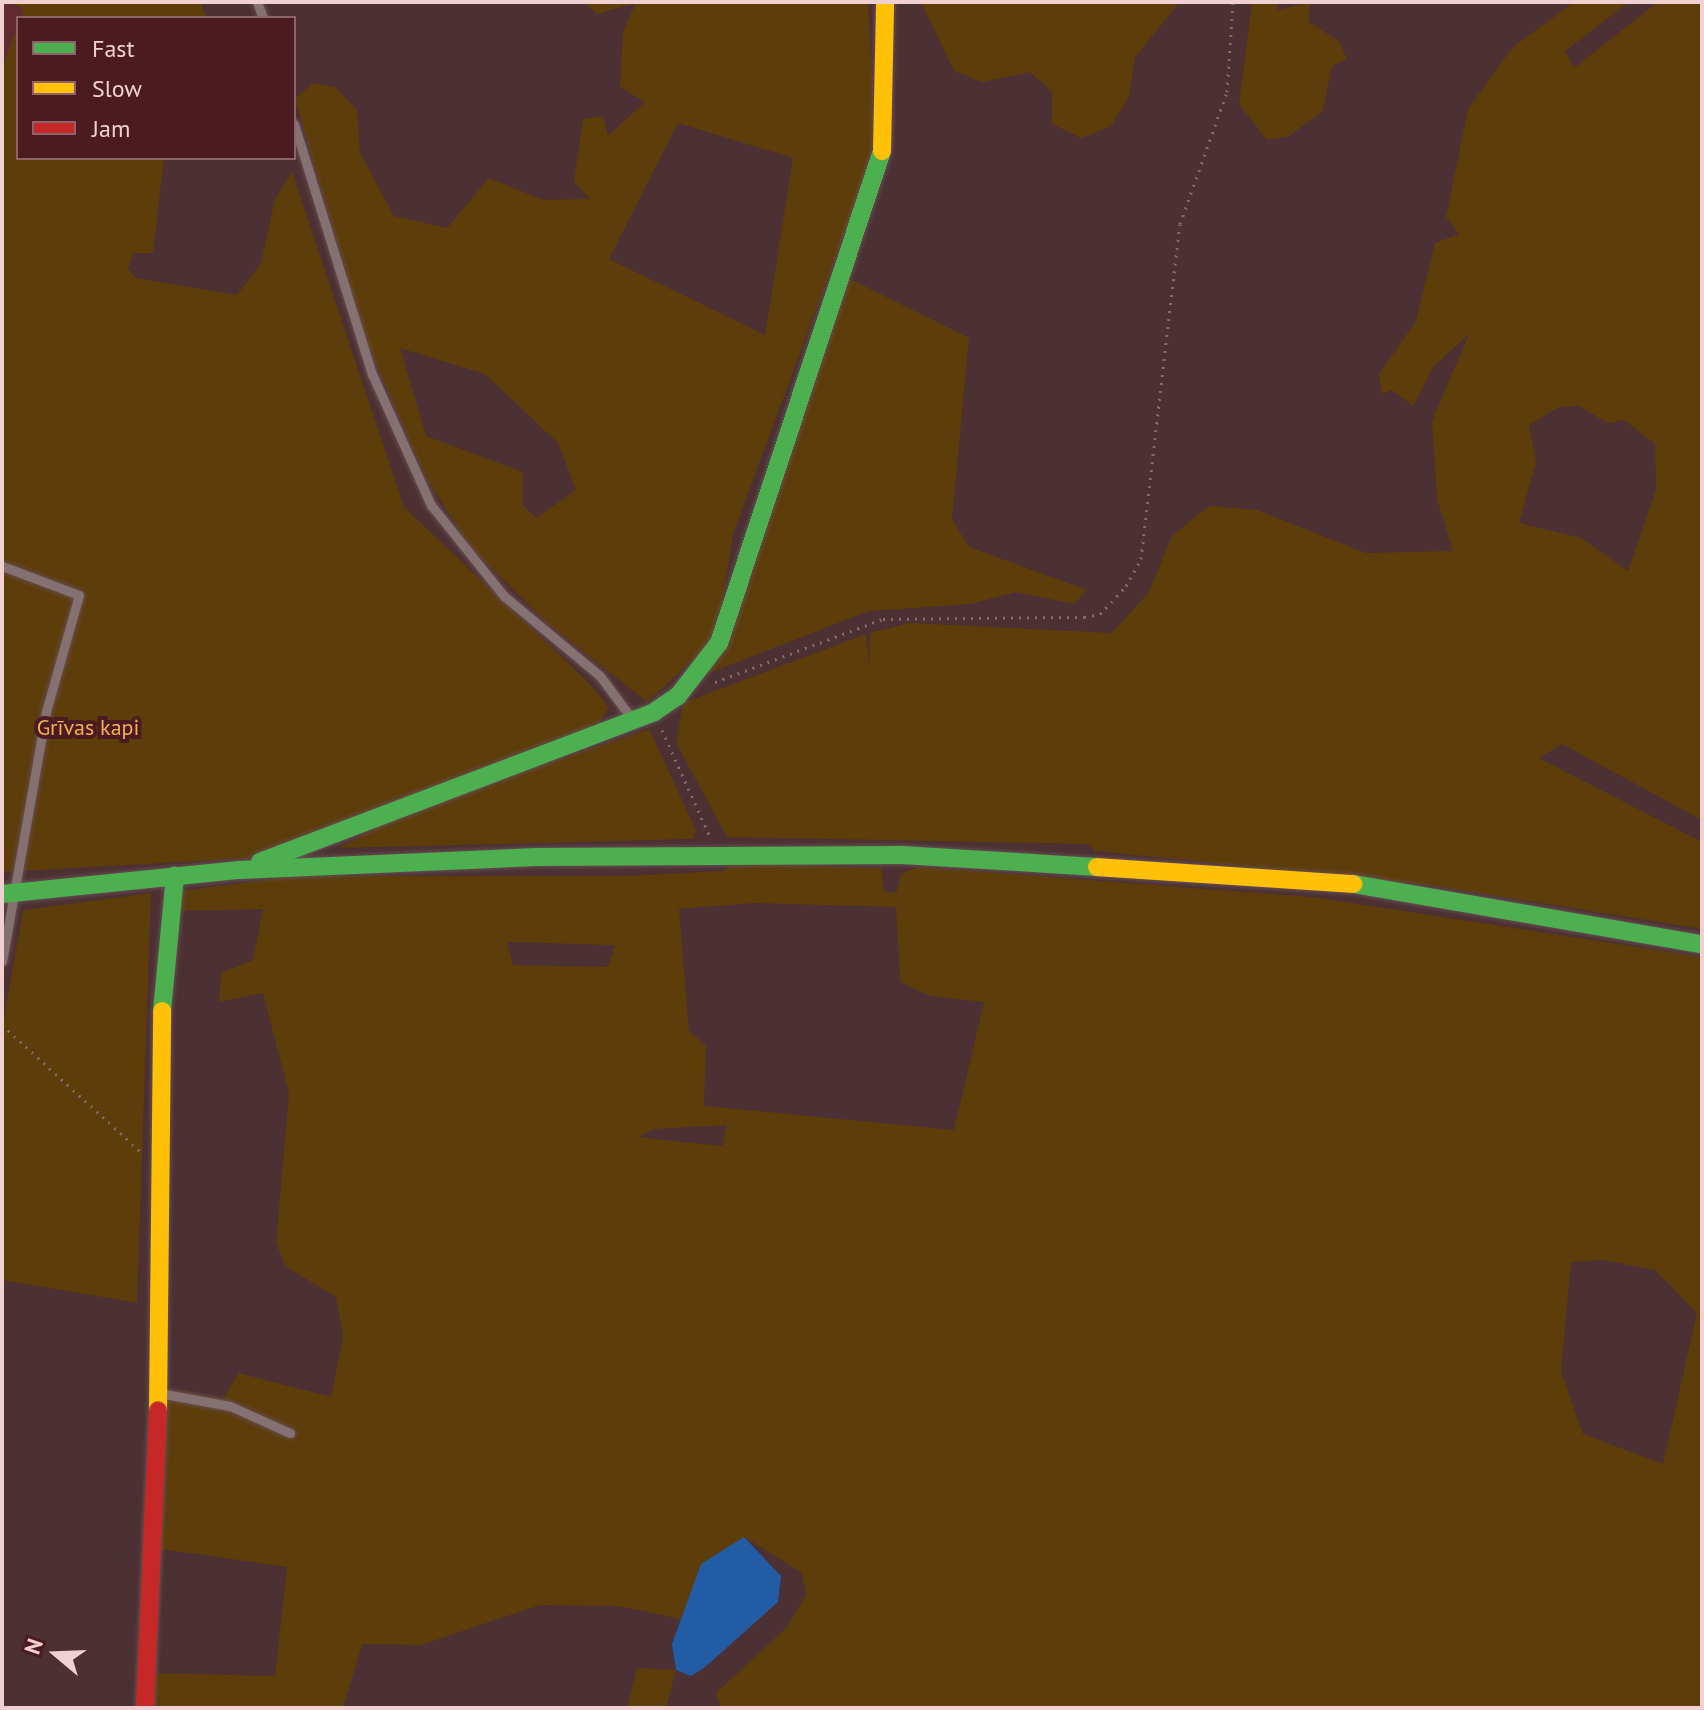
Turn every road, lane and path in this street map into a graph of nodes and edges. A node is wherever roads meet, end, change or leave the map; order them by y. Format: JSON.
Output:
{"nodes":[{"id":1,"x":885,"y":2,"type":"edge"},
{"id":2,"x":1233,"y":2,"type":"edge"},
{"id":3,"x":296,"y":130,"type":"edge"},
{"id":4,"x":2,"y":566,"type":"edge"},
{"id":5,"x":705,"y":686,"type":"dead end"},
{"id":6,"x":654,"y":712,"type":"junction"},
{"id":7,"x":632,"y":719,"type":"junction"},
{"id":8,"x":718,"y":855,"type":"junction"},
{"id":9,"x":240,"y":870,"type":"junction"},
{"id":10,"x":168,"y":876,"type":"junction"},
{"id":11,"x":7,"y":894,"type":"edge"},
{"id":12,"x":1702,"y":944,"type":"edge"},
{"id":13,"x":2,"y":961,"type":"edge"},
{"id":14,"x":2,"y":1025,"type":"edge"},
{"id":15,"x":159,"y":1175,"type":"junction"},
{"id":16,"x":159,"y":1393,"type":"junction"},
{"id":17,"x":290,"y":1433,"type":"dead end"},
{"id":18,"x":145,"y":1708,"type":"edge"}],
"edges":[{"from":1,"to":6,"type":"street"},
{"from":2,"to":5,"type":"path"},
{"from":3,"to":7,"type":"lane"},
{"from":4,"to":11,"type":"lane"},
{"from":6,"to":7,"type":"street"},
{"from":6,"to":8,"type":"path"},
{"from":7,"to":9,"type":"street"},
{"from":8,"to":9,"type":"street"},
{"from":8,"to":12,"type":"street"},
{"from":9,"to":10,"type":"street"},
{"from":10,"to":11,"type":"street"},
{"from":10,"to":15,"type":"street"},
{"from":11,"to":13,"type":"lane"},
{"from":14,"to":15,"type":"path"},
{"from":15,"to":16,"type":"street"},
{"from":16,"to":17,"type":"lane"},
{"from":16,"to":18,"type":"street"}]}
